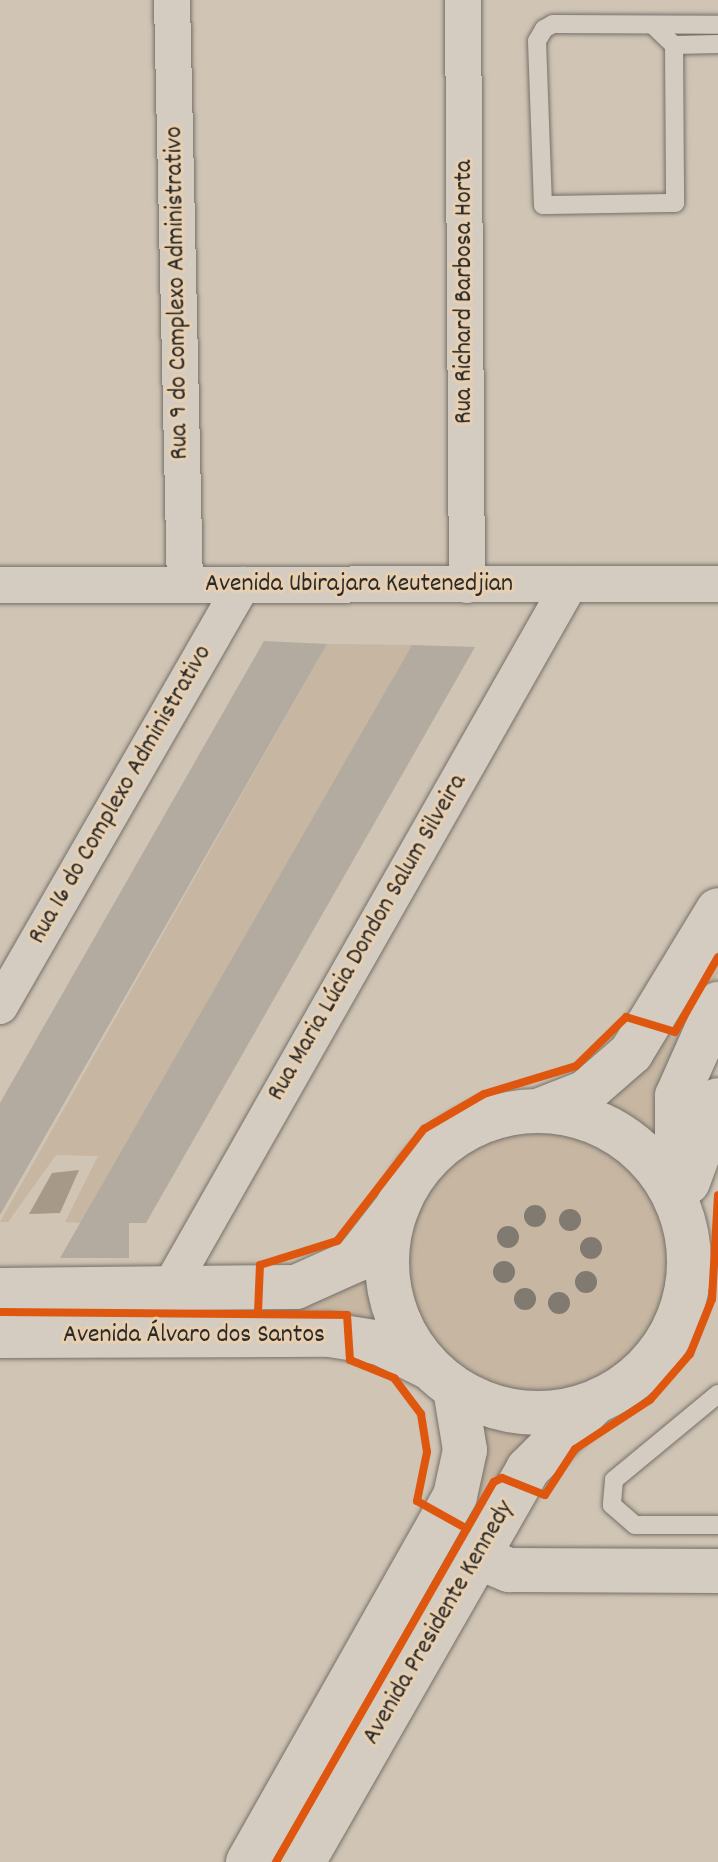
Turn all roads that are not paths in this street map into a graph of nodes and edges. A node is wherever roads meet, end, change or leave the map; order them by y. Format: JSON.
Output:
{"nodes":[{"id":1,"x":172,"y":0,"type":"edge"},
{"id":2,"x":463,"y":0,"type":"edge"},
{"id":3,"x":653,"y":25,"type":"junction"},
{"id":4,"x":718,"y":25,"type":"edge"},
{"id":5,"x":718,"y":44,"type":"edge"},
{"id":6,"x":674,"y":45,"type":"junction"},
{"id":7,"x":718,"y":584,"type":"edge"},
{"id":8,"x":0,"y":585,"type":"edge"},
{"id":9,"x":185,"y":585,"type":"junction"},
{"id":10,"x":242,"y":585,"type":"junction"},
{"id":11,"x":467,"y":585,"type":"junction"},
{"id":12,"x":569,"y":585,"type":"junction"},
{"id":13,"x":718,"y":910,"type":"edge"},
{"id":14,"x":718,"y":1004,"type":"edge"},
{"id":15,"x":0,"y":1006,"type":"edge"},
{"id":16,"x":718,"y":1100,"type":"edge"},
{"id":17,"x":538,"y":1111,"type":"junction"},
{"id":18,"x":678,"y":1205,"type":"junction"},
{"id":19,"x":398,"y":1206,"type":"junction"},
{"id":20,"x":0,"y":1290,"type":"edge"},
{"id":21,"x":168,"y":1291,"type":"junction"},
{"id":22,"x":0,"y":1336,"type":"edge"},
{"id":23,"x":443,"y":1378,"type":"junction"},
{"id":24,"x":718,"y":1394,"type":"edge"},
{"id":25,"x":597,"y":1401,"type":"junction"},
{"id":26,"x":718,"y":1525,"type":"edge"},
{"id":27,"x":478,"y":1557,"type":"junction"},
{"id":28,"x":718,"y":1571,"type":"edge"},
{"id":29,"x":248,"y":1862,"type":"edge"},
{"id":30,"x":303,"y":1862,"type":"edge"}],
"edges":[{"from":1,"to":9,"type":"street","name":"Rua 9 do Complexo Administrativo"},
{"from":2,"to":11,"type":"street","name":"Rua Richard Barbosa Horta"},
{"from":3,"to":4,"type":"lane"},
{"from":3,"to":6,"type":"lane"},
{"from":3,"to":6,"type":"lane"},
{"from":5,"to":6,"type":"lane"},
{"from":7,"to":12,"type":"street","name":"Avenida Ubirajara Keutenedjian"},
{"from":8,"to":9,"type":"street","name":"Avenida Ubirajara Keutenedjian"},
{"from":9,"to":10,"type":"street","name":"Avenida Ubirajara Keutenedjian"},
{"from":10,"to":11,"type":"street","name":"Avenida Ubirajara Keutenedjian"},
{"from":10,"to":15,"type":"street","name":"Rua 16 do Complexo Administrativo"},
{"from":11,"to":12,"type":"street","name":"Avenida Ubirajara Keutenedjian"},
{"from":12,"to":21,"type":"street","name":"Rua Maria Lúcia Dondon Salum Silveira"},
{"from":13,"to":17,"type":"main road"},
{"from":14,"to":18,"type":"main road"},
{"from":16,"to":18,"type":"main road"},
{"from":17,"to":18,"type":"main road"},
{"from":17,"to":19,"type":"main road","name":"Avenida Álvaro dos Santos"},
{"from":18,"to":25,"type":"main road","name":"Avenida Presidente Kennedy"},
{"from":19,"to":21,"type":"main road","name":"Avenida Álvaro dos Santos"},
{"from":19,"to":23,"type":"main road","name":"Avenida Presidente Kennedy"},
{"from":20,"to":21,"type":"main road","name":"Avenida Álvaro dos Santos"},
{"from":22,"to":23,"type":"main road","name":"Avenida Álvaro dos Santos"},
{"from":23,"to":25,"type":"main road","name":"Avenida Álvaro dos Santos"},
{"from":23,"to":29,"type":"main road","name":"Avenida Presidente Kennedy"},
{"from":24,"to":26,"type":"lane"},
{"from":25,"to":27,"type":"main road","name":"Avenida Presidente Kennedy"},
{"from":27,"to":28,"type":"main road"},
{"from":27,"to":30,"type":"main road","name":"Avenida Presidente Kennedy"}]}
